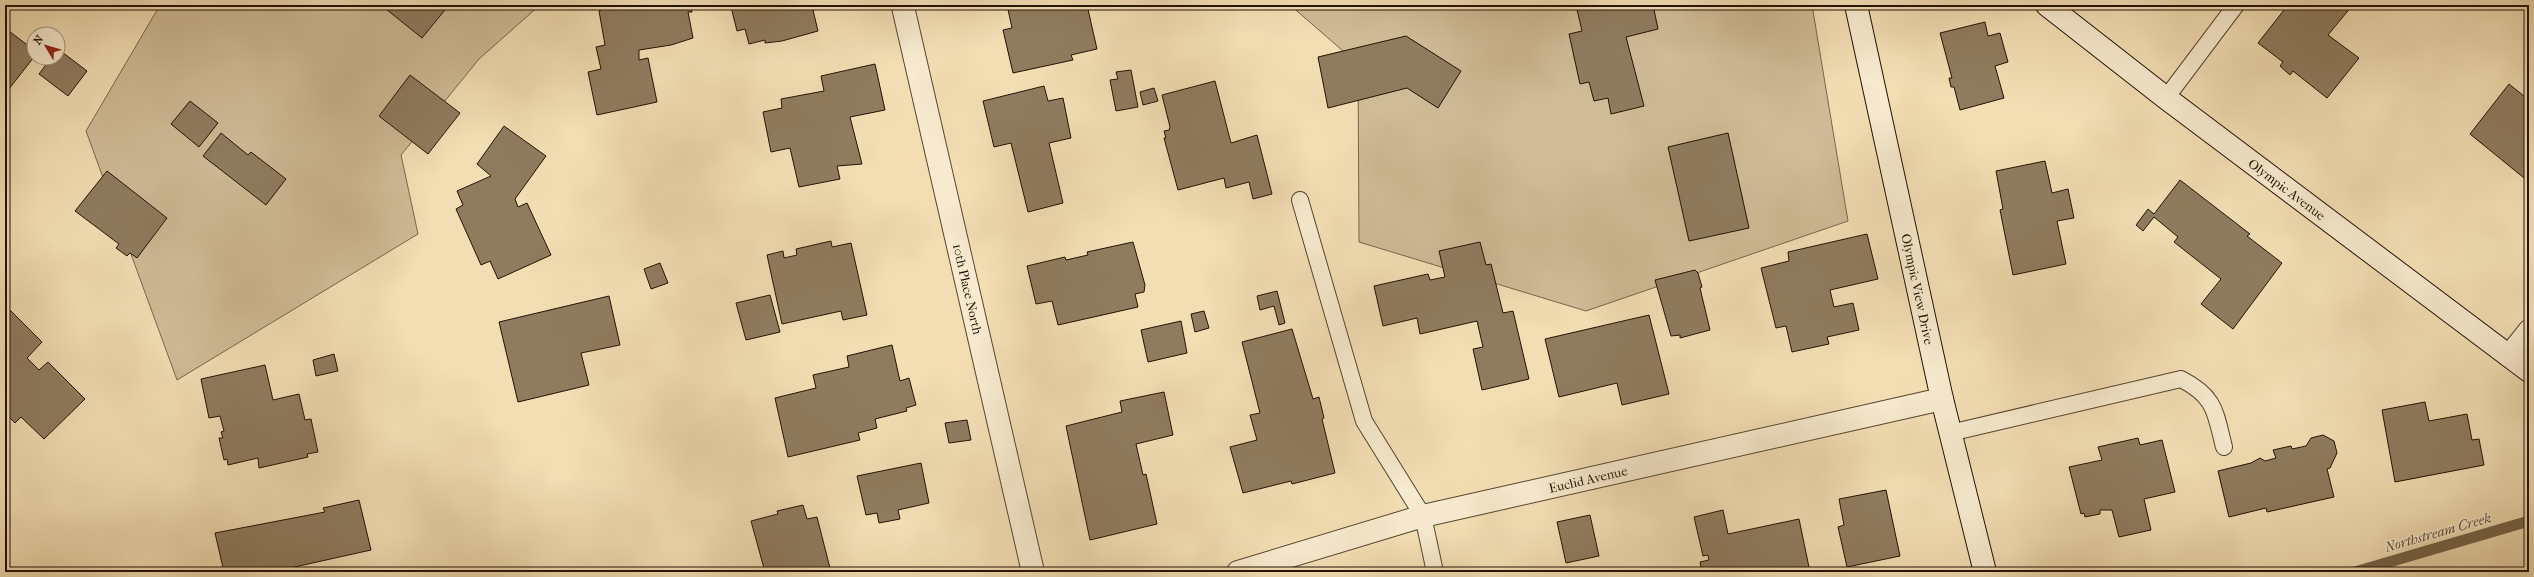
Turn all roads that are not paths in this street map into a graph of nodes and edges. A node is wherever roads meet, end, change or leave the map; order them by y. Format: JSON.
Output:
{"nodes":[{"id":1,"x":1856,"y":5,"type":"edge"},
{"id":2,"x":2047,"y":5,"type":"edge"},
{"id":3,"x":2236,"y":5,"type":"edge"},
{"id":4,"x":903,"y":7,"type":"dead end"},
{"id":5,"x":2166,"y":98,"type":"junction"},
{"id":6,"x":1300,"y":200,"type":"dead end"},
{"id":7,"x":2529,"y":331,"type":"edge"},
{"id":8,"x":2509,"y":356,"type":"junction"},
{"id":9,"x":2529,"y":371,"type":"edge"},
{"id":10,"x":1942,"y":399,"type":"junction"},
{"id":11,"x":1950,"y":434,"type":"junction"},
{"id":12,"x":2224,"y":447,"type":"dead end"},
{"id":13,"x":1423,"y":516,"type":"junction"},
{"id":14,"x":1033,"y":572,"type":"edge"},
{"id":15,"x":1238,"y":572,"type":"edge"},
{"id":16,"x":1435,"y":572,"type":"edge"},
{"id":17,"x":1985,"y":572,"type":"edge"}],
"edges":[{"from":1,"to":10,"type":"street","name":"Olympic View Drive"},
{"from":2,"to":5,"type":"street","name":"Olympic Avenue"},
{"from":3,"to":5,"type":"lane"},
{"from":4,"to":14,"type":"street","name":"10th Place North"},
{"from":5,"to":8,"type":"street","name":"Olympic Avenue"},
{"from":6,"to":13,"type":"lane"},
{"from":7,"to":8,"type":"street"},
{"from":8,"to":9,"type":"street","name":"Olympic Avenue"},
{"from":10,"to":11,"type":"street","name":"Olympic View Drive"},
{"from":10,"to":13,"type":"street","name":"Euclid Avenue"},
{"from":11,"to":12,"type":"lane"},
{"from":11,"to":17,"type":"street","name":"Olympic View Drive"},
{"from":13,"to":15,"type":"street","name":"Euclid Avenue"},
{"from":13,"to":16,"type":"lane"}]}
